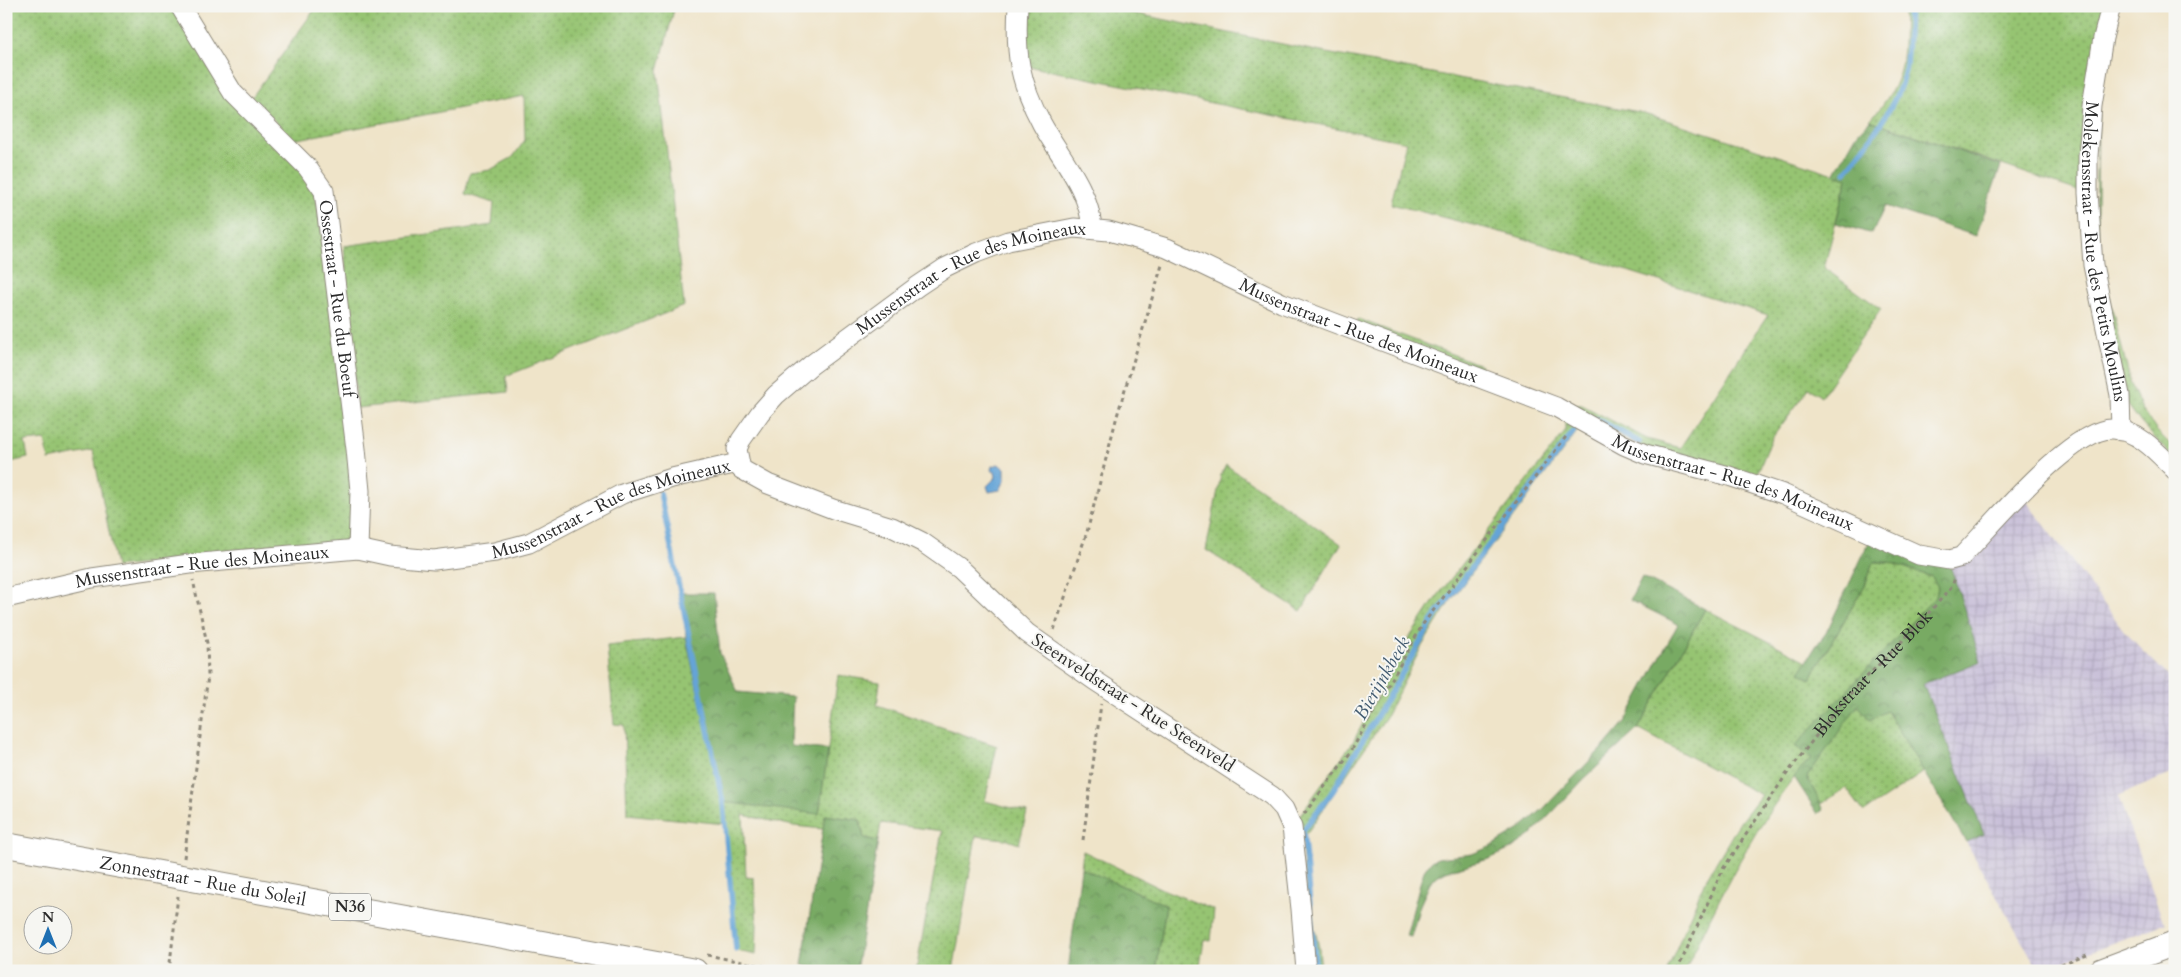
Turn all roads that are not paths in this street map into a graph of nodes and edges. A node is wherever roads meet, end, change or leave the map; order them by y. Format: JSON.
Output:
{"nodes":[{"id":1,"x":180,"y":6,"type":"edge"},
{"id":2,"x":1018,"y":6,"type":"edge"},
{"id":3,"x":2111,"y":6,"type":"edge"},
{"id":4,"x":1092,"y":229,"type":"junction"},
{"id":5,"x":2122,"y":431,"type":"junction"},
{"id":6,"x":738,"y":463,"type":"junction"},
{"id":7,"x":2175,"y":470,"type":"edge"},
{"id":8,"x":358,"y":549,"type":"junction"},
{"id":9,"x":6,"y":598,"type":"edge"},
{"id":10,"x":6,"y":845,"type":"edge"},
{"id":11,"x":2175,"y":943,"type":"edge"},
{"id":12,"x":695,"y":971,"type":"edge"},
{"id":13,"x":1306,"y":971,"type":"edge"},
{"id":14,"x":2101,"y":971,"type":"edge"}],
"edges":[{"from":1,"to":8,"type":"street","name":"Ossestraat - Rue du Boeuf"},
{"from":2,"to":4,"type":"street"},
{"from":3,"to":5,"type":"street","name":"Molekensstraat - Rue des Petits Moulins"},
{"from":4,"to":5,"type":"street","name":"Mussenstraat - Rue des Moineaux"},
{"from":4,"to":6,"type":"street","name":"Mussenstraat - Rue des Moineaux"},
{"from":5,"to":7,"type":"street"},
{"from":6,"to":8,"type":"street","name":"Mussenstraat - Rue des Moineaux"},
{"from":6,"to":13,"type":"street","name":"Steenveldstraat - Rue Steenveld"},
{"from":8,"to":9,"type":"street","name":"Mussenstraat - Rue des Moineaux"},
{"from":10,"to":12,"type":"main road","name":"Zonnestraat - Rue du Soleil","number":"N36"},
{"from":11,"to":14,"type":"main road"}]}
